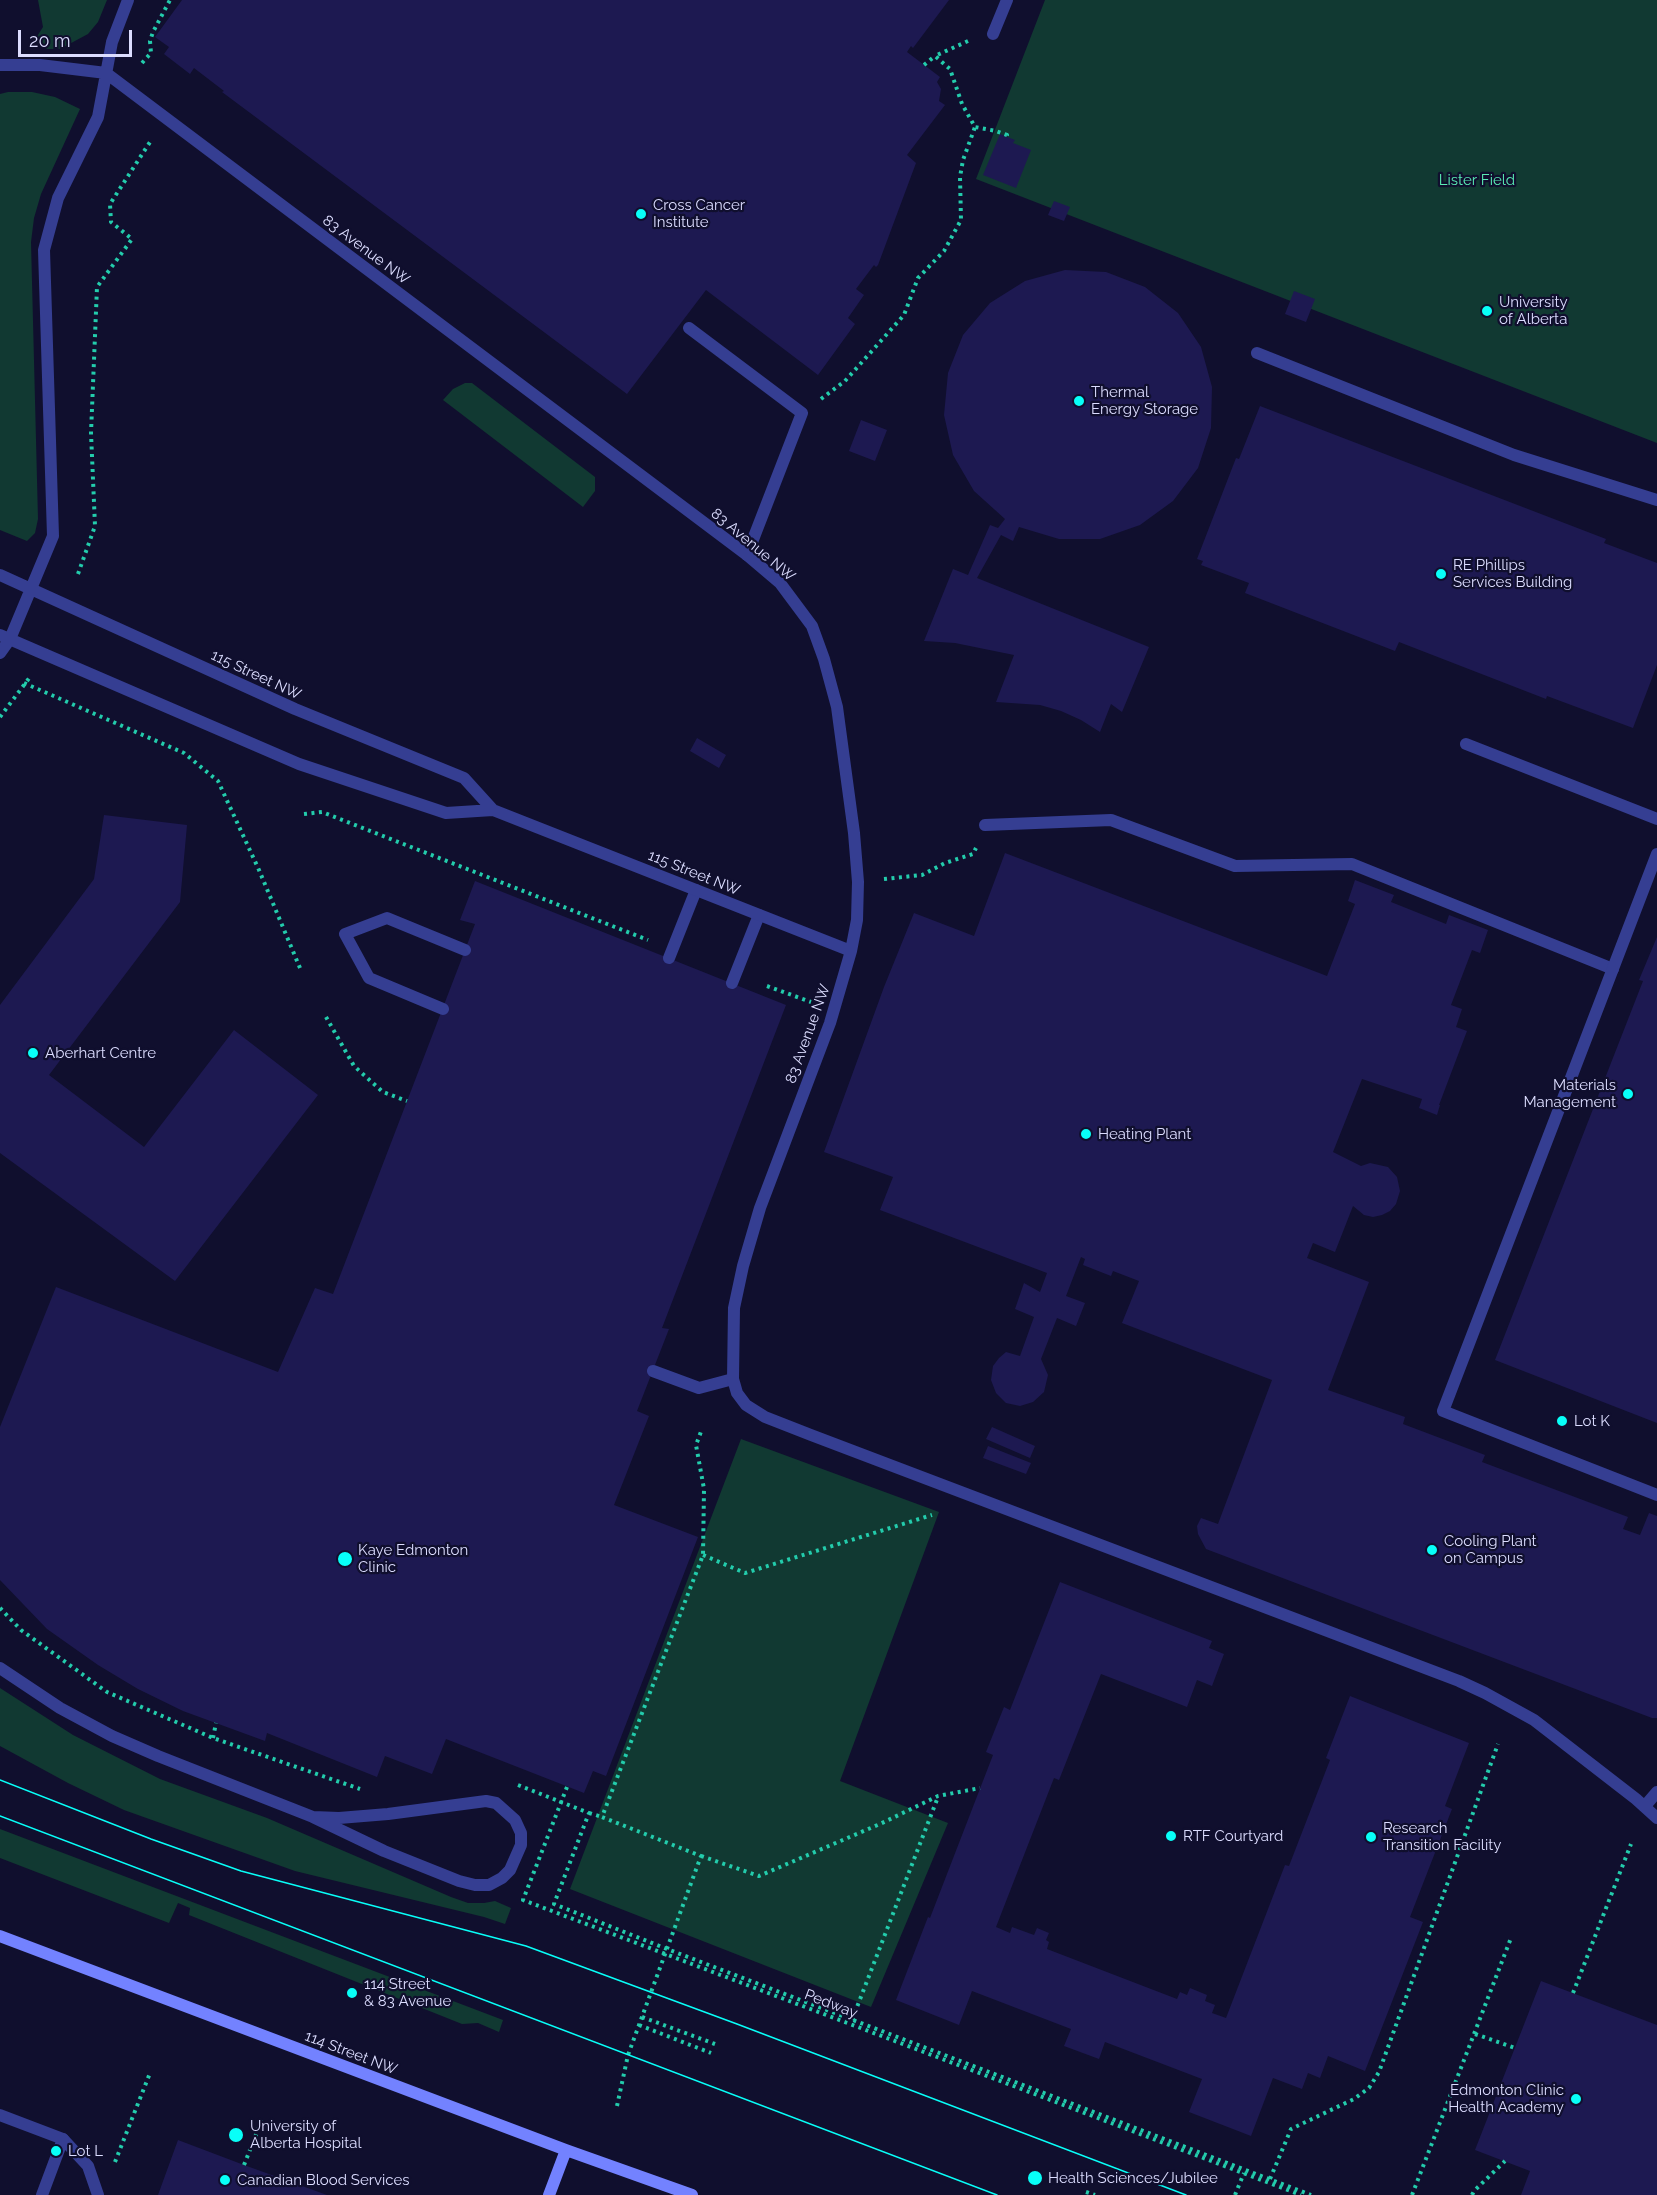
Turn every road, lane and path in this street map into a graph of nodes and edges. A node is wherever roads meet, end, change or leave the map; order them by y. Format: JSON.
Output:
{"nodes":[{"id":1,"x":128,"y":0,"type":"edge"},
{"id":2,"x":171,"y":0,"type":"edge"},
{"id":3,"x":1007,"y":0,"type":"edge"},
{"id":4,"x":995,"y":31,"type":"joint"},
{"id":5,"x":935,"y":56,"type":"junction"},
{"id":6,"x":142,"y":63,"type":"dead end"},
{"id":7,"x":0,"y":65,"type":"edge"},
{"id":8,"x":924,"y":65,"type":"dead end"},
{"id":9,"x":106,"y":73,"type":"junction"},
{"id":10,"x":975,"y":128,"type":"junction"},
{"id":11,"x":1006,"y":137,"type":"dead end"},
{"id":12,"x":150,"y":142,"type":"dead end"},
{"id":13,"x":689,"y":328,"type":"dead end"},
{"id":14,"x":1257,"y":353,"type":"dead end"},
{"id":15,"x":802,"y":413,"type":"junction"},
{"id":16,"x":1657,"y":500,"type":"edge"},
{"id":17,"x":747,"y":555,"type":"junction"},
{"id":18,"x":78,"y":574,"type":"dead end"},
{"id":19,"x":0,"y":575,"type":"edge"},
{"id":20,"x":32,"y":588,"type":"junction"},
{"id":21,"x":5,"y":637,"type":"edge"},
{"id":22,"x":0,"y":653,"type":"edge"},
{"id":23,"x":31,"y":675,"type":"dead end"},
{"id":24,"x":24,"y":683,"type":"junction"},
{"id":25,"x":0,"y":717,"type":"edge"},
{"id":26,"x":1466,"y":744,"type":"dead end"},
{"id":27,"x":493,"y":810,"type":"junction"},
{"id":28,"x":304,"y":814,"type":"dead end"},
{"id":29,"x":1657,"y":819,"type":"edge"},
{"id":30,"x":985,"y":825,"type":"joint"},
{"id":31,"x":1657,"y":854,"type":"edge"},
{"id":32,"x":858,"y":882,"type":"junction"},
{"id":33,"x":696,"y":890,"type":"junction"},
{"id":34,"x":759,"y":915,"type":"junction"},
{"id":35,"x":653,"y":942,"type":"dead end"},
{"id":36,"x":465,"y":950,"type":"dead end"},
{"id":37,"x":851,"y":951,"type":"junction"},
{"id":38,"x":669,"y":958,"type":"dead end"},
{"id":39,"x":300,"y":968,"type":"dead end"},
{"id":40,"x":1613,"y":969,"type":"junction"},
{"id":41,"x":732,"y":983,"type":"dead end"},
{"id":42,"x":767,"y":986,"type":"dead end"},
{"id":43,"x":811,"y":1002,"type":"dead end"},
{"id":44,"x":443,"y":1009,"type":"dead end"},
{"id":45,"x":327,"y":1017,"type":"dead end"},
{"id":46,"x":407,"y":1101,"type":"dead end"},
{"id":47,"x":653,"y":1371,"type":"dead end"},
{"id":48,"x":733,"y":1379,"type":"junction"},
{"id":49,"x":702,"y":1429,"type":"dead end"},
{"id":50,"x":1657,"y":1496,"type":"edge"},
{"id":51,"x":932,"y":1515,"type":"dead end"},
{"id":52,"x":703,"y":1555,"type":"junction"},
{"id":53,"x":0,"y":1608,"type":"edge"},
{"id":54,"x":0,"y":1668,"type":"edge"},
{"id":55,"x":216,"y":1723,"type":"dead end"},
{"id":56,"x":213,"y":1738,"type":"junction"},
{"id":57,"x":1498,"y":1744,"type":"dead end"},
{"id":58,"x":509,"y":1782,"type":"dead end"},
{"id":59,"x":567,"y":1787,"type":"dead end"},
{"id":60,"x":980,"y":1788,"type":"dead end"},
{"id":61,"x":364,"y":1790,"type":"dead end"},
{"id":62,"x":1657,"y":1792,"type":"edge"},
{"id":63,"x":938,"y":1796,"type":"junction"},
{"id":64,"x":1645,"y":1806,"type":"junction"},
{"id":65,"x":589,"y":1813,"type":"junction"},
{"id":66,"x":313,"y":1817,"type":"junction"},
{"id":67,"x":602,"y":1817,"type":"junction"},
{"id":68,"x":1657,"y":1818,"type":"edge"},
{"id":69,"x":1630,"y":1844,"type":"dead end"},
{"id":70,"x":701,"y":1856,"type":"junction"},
{"id":71,"x":0,"y":1936,"type":"edge"},
{"id":72,"x":1511,"y":1938,"type":"dead end"},
{"id":73,"x":667,"y":1949,"type":"junction"},
{"id":74,"x":1573,"y":1993,"type":"dead end"},
{"id":75,"x":642,"y":2017,"type":"junction"},
{"id":76,"x":852,"y":2020,"type":"junction"},
{"id":77,"x":639,"y":2025,"type":"junction"},
{"id":78,"x":1475,"y":2034,"type":"junction"},
{"id":79,"x":715,"y":2044,"type":"dead end"},
{"id":80,"x":1515,"y":2048,"type":"dead end"},
{"id":81,"x":711,"y":2053,"type":"dead end"},
{"id":82,"x":150,"y":2073,"type":"dead end"},
{"id":83,"x":617,"y":2106,"type":"dead end"},
{"id":84,"x":0,"y":2115,"type":"edge"},
{"id":85,"x":263,"y":2117,"type":"dead end"},
{"id":86,"x":63,"y":2139,"type":"junction"},
{"id":87,"x":566,"y":2150,"type":"junction"},
{"id":88,"x":1505,"y":2161,"type":"dead end"},
{"id":89,"x":244,"y":2165,"type":"dead end"},
{"id":90,"x":114,"y":2167,"type":"dead end"},
{"id":91,"x":1244,"y":2173,"type":"junction"},
{"id":92,"x":1270,"y":2179,"type":"junction"},
{"id":93,"x":1086,"y":2192,"type":"dead end"},
{"id":94,"x":42,"y":2195,"type":"edge"},
{"id":95,"x":98,"y":2195,"type":"edge"},
{"id":96,"x":549,"y":2195,"type":"edge"},
{"id":97,"x":692,"y":2195,"type":"edge"},
{"id":98,"x":1095,"y":2195,"type":"edge"},
{"id":99,"x":1235,"y":2195,"type":"edge"},
{"id":100,"x":1301,"y":2195,"type":"edge"},
{"id":101,"x":1311,"y":2195,"type":"edge"},
{"id":102,"x":1412,"y":2195,"type":"edge"},
{"id":103,"x":1472,"y":2195,"type":"edge"}],
"edges":[{"from":1,"to":9,"type":"street"},
{"from":2,"to":6,"type":"path"},
{"from":3,"to":4,"type":"street"},
{"from":4,"to":5,"type":"path"},
{"from":5,"to":8,"type":"path"},
{"from":5,"to":10,"type":"path"},
{"from":7,"to":9,"type":"street"},
{"from":9,"to":17,"type":"street","name":"83 Avenue NW"},
{"from":9,"to":20,"type":"street"},
{"from":10,"to":11,"type":"path"},
{"from":10,"to":15,"type":"path"},
{"from":12,"to":18,"type":"path"},
{"from":13,"to":15,"type":"street"},
{"from":14,"to":16,"type":"street"},
{"from":15,"to":17,"type":"street"},
{"from":17,"to":32,"type":"street","name":"83 Avenue NW"},
{"from":19,"to":20,"type":"street","name":"115 Street NW"},
{"from":20,"to":21,"type":"street"},
{"from":20,"to":27,"type":"street","name":"115 Street NW"},
{"from":21,"to":22,"type":"street"},
{"from":21,"to":27,"type":"street","name":"115 Street NW"},
{"from":23,"to":24,"type":"path"},
{"from":24,"to":25,"type":"path"},
{"from":24,"to":39,"type":"path"},
{"from":26,"to":29,"type":"street"},
{"from":27,"to":33,"type":"street","name":"115 Street NW"},
{"from":28,"to":35,"type":"path"},
{"from":30,"to":32,"type":"path"},
{"from":30,"to":40,"type":"street"},
{"from":31,"to":40,"type":"street"},
{"from":32,"to":37,"type":"street","name":"83 Avenue NW"},
{"from":33,"to":34,"type":"street","name":"115 Street NW"},
{"from":33,"to":38,"type":"street"},
{"from":34,"to":37,"type":"street","name":"115 Street NW"},
{"from":34,"to":41,"type":"street"},
{"from":36,"to":44,"type":"street"},
{"from":37,"to":48,"type":"street","name":"83 Avenue NW"},
{"from":40,"to":50,"type":"street"},
{"from":42,"to":43,"type":"path"},
{"from":45,"to":46,"type":"path"},
{"from":47,"to":48,"type":"street"},
{"from":48,"to":64,"type":"street"},
{"from":49,"to":52,"type":"path"},
{"from":51,"to":52,"type":"path"},
{"from":52,"to":67,"type":"path"},
{"from":53,"to":56,"type":"path"},
{"from":54,"to":66,"type":"street"},
{"from":55,"to":56,"type":"path"},
{"from":56,"to":61,"type":"path"},
{"from":57,"to":92,"type":"path"},
{"from":58,"to":65,"type":"path"},
{"from":59,"to":91,"type":"path","name":"Pedway","bridge":true},
{"from":60,"to":63,"type":"path"},
{"from":62,"to":64,"type":"street"},
{"from":63,"to":70,"type":"path"},
{"from":63,"to":76,"type":"path"},
{"from":64,"to":68,"type":"street"},
{"from":65,"to":67,"type":"path"},
{"from":65,"to":73,"type":"path"},
{"from":66,"to":66,"type":"street"},
{"from":67,"to":70,"type":"path"},
{"from":69,"to":74,"type":"path"},
{"from":70,"to":73,"type":"path"},
{"from":71,"to":87,"type":"main road","name":"114 Street NW"},
{"from":72,"to":78,"type":"path"},
{"from":73,"to":75,"type":"path"},
{"from":73,"to":76,"type":"path"},
{"from":75,"to":77,"type":"path"},
{"from":75,"to":79,"type":"path"},
{"from":76,"to":92,"type":"path"},
{"from":77,"to":81,"type":"path"},
{"from":77,"to":83,"type":"path"},
{"from":78,"to":80,"type":"path"},
{"from":78,"to":102,"type":"path"},
{"from":82,"to":90,"type":"path"},
{"from":84,"to":86,"type":"street"},
{"from":85,"to":89,"type":"path"},
{"from":86,"to":94,"type":"street"},
{"from":86,"to":95,"type":"street"},
{"from":87,"to":96,"type":"main road"},
{"from":87,"to":97,"type":"main road","name":"114 Street NW"},
{"from":88,"to":103,"type":"path"},
{"from":91,"to":99,"type":"path"},
{"from":91,"to":100,"type":"path","name":"Pedway","bridge":true},
{"from":92,"to":101,"type":"path"},
{"from":93,"to":98,"type":"path"}]}
